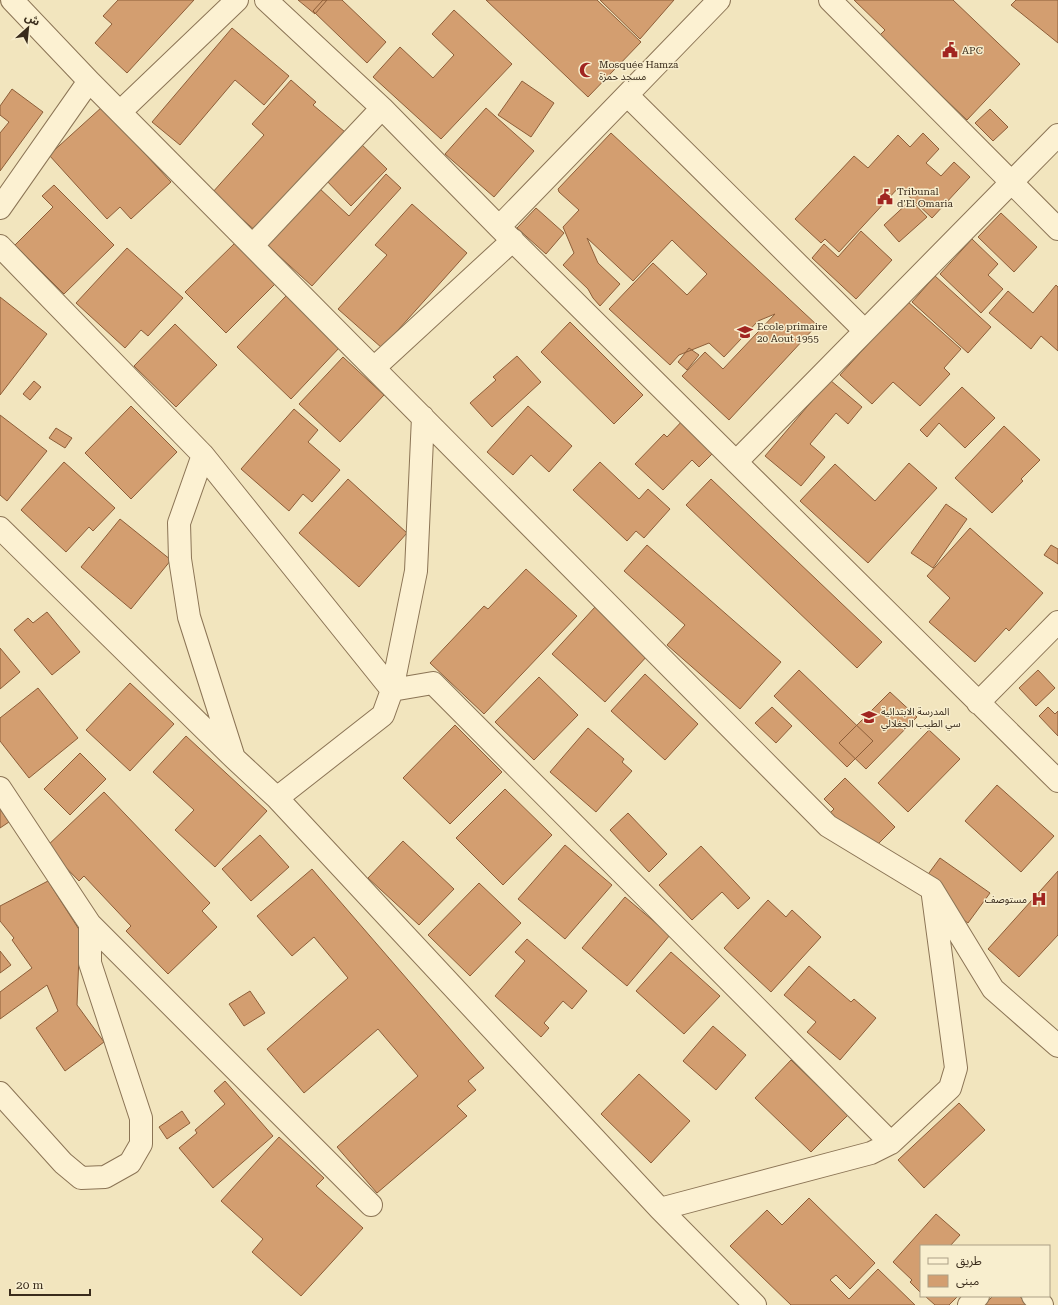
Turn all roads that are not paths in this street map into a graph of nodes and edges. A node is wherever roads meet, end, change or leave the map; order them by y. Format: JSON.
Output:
{"nodes":[{"id":1,"x":266,"y":0,"type":"edge"},
{"id":2,"x":719,"y":0,"type":"edge"},
{"id":3,"x":830,"y":0,"type":"edge"},
{"id":4,"x":235,"y":1,"type":"edge"},
{"id":5,"x":10,"y":5,"type":"edge"},
{"id":6,"x":89,"y":81,"type":"junction"},
{"id":7,"x":627,"y":95,"type":"junction"},
{"id":8,"x":382,"y":108,"type":"junction"},
{"id":9,"x":120,"y":112,"type":"junction"},
{"id":10,"x":1058,"y":135,"type":"edge"},
{"id":11,"x":1012,"y":182,"type":"junction"},
{"id":12,"x":0,"y":208,"type":"edge"},
{"id":13,"x":1058,"y":229,"type":"edge"},
{"id":14,"x":506,"y":233,"type":"junction"},
{"id":15,"x":253,"y":245,"type":"junction"},
{"id":16,"x":0,"y":246,"type":"edge"},
{"id":17,"x":865,"y":331,"type":"junction"},
{"id":18,"x":374,"y":368,"type":"junction"},
{"id":19,"x":423,"y":417,"type":"junction"},
{"id":20,"x":203,"y":455,"type":"junction"},
{"id":21,"x":736,"y":462,"type":"junction"},
{"id":22,"x":0,"y":528,"type":"edge"},
{"id":23,"x":1058,"y":622,"type":"edge"},
{"id":24,"x":392,"y":690,"type":"junction"},
{"id":25,"x":978,"y":703,"type":"junction"},
{"id":26,"x":234,"y":758,"type":"junction"},
{"id":27,"x":1058,"y":781,"type":"edge"},
{"id":28,"x":0,"y":788,"type":"edge"},
{"id":29,"x":278,"y":798,"type":"junction"},
{"id":30,"x":932,"y":889,"type":"junction"},
{"id":31,"x":90,"y":924,"type":"junction"},
{"id":32,"x":1058,"y":1046,"type":"edge"},
{"id":33,"x":0,"y":1093,"type":"edge"},
{"id":34,"x":891,"y":1143,"type":"junction"},
{"id":35,"x":371,"y":1205,"type":"dead end"},
{"id":36,"x":660,"y":1209,"type":"junction"},
{"id":37,"x":977,"y":1297,"type":"edge"},
{"id":38,"x":1034,"y":1297,"type":"edge"},
{"id":39,"x":754,"y":1305,"type":"edge"},
{"id":40,"x":969,"y":1305,"type":"edge"},
{"id":41,"x":1042,"y":1305,"type":"edge"}],
"edges":[{"from":1,"to":8,"type":"street"},
{"from":2,"to":7,"type":"street"},
{"from":3,"to":11,"type":"street"},
{"from":4,"to":9,"type":"street"},
{"from":5,"to":6,"type":"street"},
{"from":6,"to":9,"type":"street"},
{"from":6,"to":12,"type":"street"},
{"from":7,"to":14,"type":"street"},
{"from":7,"to":17,"type":"street"},
{"from":8,"to":14,"type":"street"},
{"from":8,"to":15,"type":"street"},
{"from":9,"to":15,"type":"street"},
{"from":10,"to":11,"type":"street"},
{"from":11,"to":13,"type":"street"},
{"from":11,"to":17,"type":"street"},
{"from":14,"to":18,"type":"street"},
{"from":14,"to":21,"type":"street"},
{"from":15,"to":18,"type":"street"},
{"from":16,"to":20,"type":"street"},
{"from":17,"to":21,"type":"street"},
{"from":18,"to":19,"type":"street"},
{"from":19,"to":24,"type":"street"},
{"from":19,"to":30,"type":"street"},
{"from":20,"to":24,"type":"street"},
{"from":20,"to":26,"type":"street"},
{"from":21,"to":25,"type":"street"},
{"from":22,"to":26,"type":"street"},
{"from":23,"to":25,"type":"street"},
{"from":24,"to":29,"type":"street"},
{"from":24,"to":34,"type":"street"},
{"from":25,"to":27,"type":"street"},
{"from":26,"to":29,"type":"street"},
{"from":28,"to":31,"type":"street"},
{"from":29,"to":36,"type":"street"},
{"from":30,"to":32,"type":"street"},
{"from":30,"to":34,"type":"street"},
{"from":31,"to":33,"type":"street"},
{"from":31,"to":35,"type":"street"},
{"from":34,"to":36,"type":"street"},
{"from":36,"to":39,"type":"street"},
{"from":37,"to":40,"type":"street"},
{"from":38,"to":41,"type":"street"}]}
